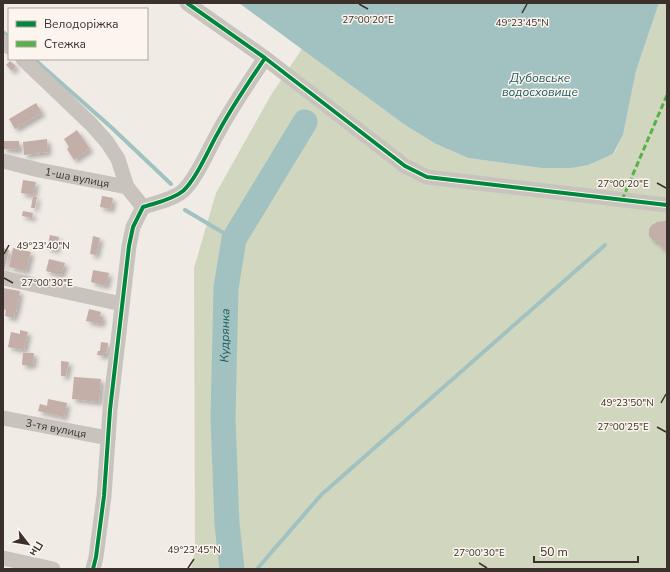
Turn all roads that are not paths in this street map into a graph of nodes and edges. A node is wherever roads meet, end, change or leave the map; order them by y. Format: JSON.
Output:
{"nodes":[{"id":1,"x":186,"y":3,"type":"edge"},
{"id":2,"x":265,"y":58,"type":"junction"},
{"id":3,"x":24,"y":60,"type":"edge"},
{"id":4,"x":3,"y":161,"type":"edge"},
{"id":5,"x":127,"y":187,"type":"junction"},
{"id":6,"x":667,"y":205,"type":"edge"},
{"id":7,"x":143,"y":207,"type":"junction"},
{"id":8,"x":3,"y":278,"type":"edge"},
{"id":9,"x":122,"y":304,"type":"junction"},
{"id":10,"x":3,"y":418,"type":"edge"},
{"id":11,"x":108,"y":438,"type":"junction"},
{"id":12,"x":3,"y":558,"type":"edge"},
{"id":13,"x":94,"y":563,"type":"edge"},
{"id":14,"x":53,"y":569,"type":"edge"}],
"edges":[{"from":1,"to":2,"type":"street"},
{"from":2,"to":6,"type":"street"},
{"from":2,"to":7,"type":"street"},
{"from":3,"to":5,"type":"street"},
{"from":4,"to":5,"type":"street","name":"1-ша вулиця"},
{"from":5,"to":7,"type":"street"},
{"from":7,"to":9,"type":"street"},
{"from":8,"to":9,"type":"street"},
{"from":9,"to":11,"type":"street"},
{"from":10,"to":11,"type":"street","name":"3-тя вулиця"},
{"from":11,"to":13,"type":"street"},
{"from":12,"to":14,"type":"street"}]}
